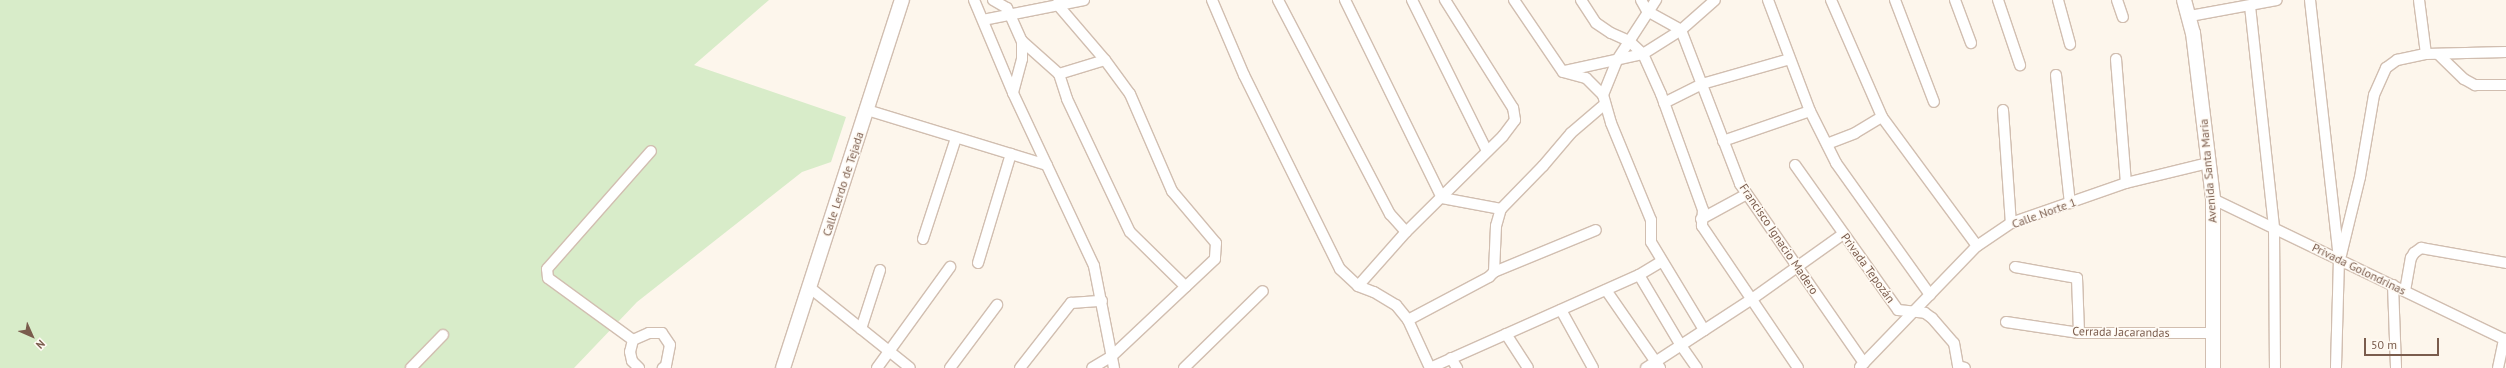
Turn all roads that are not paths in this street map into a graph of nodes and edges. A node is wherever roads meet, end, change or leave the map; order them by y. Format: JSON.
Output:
{"nodes":[{"id":1,"x":902,"y":0,"type":"edge"},
{"id":2,"x":974,"y":0,"type":"edge"},
{"id":3,"x":993,"y":0,"type":"edge"},
{"id":4,"x":1084,"y":0,"type":"edge"},
{"id":5,"x":1212,"y":0,"type":"edge"},
{"id":6,"x":1278,"y":0,"type":"edge"},
{"id":7,"x":1345,"y":0,"type":"edge"},
{"id":8,"x":1412,"y":0,"type":"edge"},
{"id":9,"x":1445,"y":0,"type":"edge"},
{"id":10,"x":1514,"y":0,"type":"edge"},
{"id":11,"x":1581,"y":0,"type":"edge"},
{"id":12,"x":1641,"y":0,"type":"edge"},
{"id":13,"x":1656,"y":0,"type":"edge"},
{"id":14,"x":1715,"y":0,"type":"edge"},
{"id":15,"x":1768,"y":0,"type":"edge"},
{"id":16,"x":1830,"y":0,"type":"edge"},
{"id":17,"x":1895,"y":0,"type":"edge"},
{"id":18,"x":1955,"y":0,"type":"edge"},
{"id":19,"x":1998,"y":0,"type":"edge"},
{"id":20,"x":2058,"y":0,"type":"edge"},
{"id":21,"x":2117,"y":0,"type":"edge"},
{"id":22,"x":2184,"y":0,"type":"edge"},
{"id":23,"x":2277,"y":0,"type":"edge"},
{"id":24,"x":2310,"y":0,"type":"edge"},
{"id":25,"x":2420,"y":0,"type":"edge"},
{"id":26,"x":1057,"y":4,"type":"junction"},
{"id":27,"x":2250,"y":6,"type":"junction"},
{"id":28,"x":1647,"y":11,"type":"junction"},
{"id":29,"x":1010,"y":14,"type":"junction"},
{"id":30,"x":2190,"y":16,"type":"junction"},
{"id":31,"x":2123,"y":17,"type":"dead end"},
{"id":32,"x":983,"y":20,"type":"junction"},
{"id":33,"x":1681,"y":30,"type":"junction"},
{"id":34,"x":1022,"y":41,"type":"junction"},
{"id":35,"x":1629,"y":41,"type":"junction"},
{"id":36,"x":1971,"y":43,"type":"dead end"},
{"id":37,"x":2070,"y":44,"type":"dead end"},
{"id":38,"x":2506,"y":52,"type":"edge"},
{"id":39,"x":1643,"y":54,"type":"junction"},
{"id":40,"x":2426,"y":54,"type":"junction"},
{"id":41,"x":2439,"y":55,"type":"junction"},
{"id":42,"x":1790,"y":59,"type":"junction"},
{"id":43,"x":2116,"y":59,"type":"dead end"},
{"id":44,"x":1105,"y":60,"type":"junction"},
{"id":45,"x":1617,"y":60,"type":"junction"},
{"id":46,"x":2020,"y":65,"type":"dead end"},
{"id":47,"x":1562,"y":72,"type":"junction"},
{"id":48,"x":1059,"y":74,"type":"junction"},
{"id":49,"x":2056,"y":75,"type":"dead end"},
{"id":50,"x":1702,"y":84,"type":"junction"},
{"id":51,"x":2506,"y":85,"type":"edge"},
{"id":52,"x":1013,"y":94,"type":"junction"},
{"id":53,"x":1604,"y":100,"type":"junction"},
{"id":54,"x":1934,"y":102,"type":"dead end"},
{"id":55,"x":1664,"y":103,"type":"junction"},
{"id":56,"x":867,"y":110,"type":"junction"},
{"id":57,"x":2003,"y":110,"type":"dead end"},
{"id":58,"x":1810,"y":111,"type":"junction"},
{"id":59,"x":1882,"y":117,"type":"junction"},
{"id":60,"x":956,"y":138,"type":"junction"},
{"id":61,"x":1723,"y":141,"type":"junction"},
{"id":62,"x":1827,"y":144,"type":"junction"},
{"id":63,"x":651,"y":151,"type":"dead end"},
{"id":64,"x":1487,"y":152,"type":"junction"},
{"id":65,"x":1011,"y":154,"type":"junction"},
{"id":66,"x":2208,"y":163,"type":"junction"},
{"id":67,"x":1047,"y":165,"type":"junction"},
{"id":68,"x":1795,"y":165,"type":"dead end"},
{"id":69,"x":2126,"y":183,"type":"junction"},
{"id":70,"x":1747,"y":194,"type":"junction"},
{"id":71,"x":1442,"y":198,"type":"junction"},
{"id":72,"x":2213,"y":199,"type":"junction"},
{"id":73,"x":2070,"y":203,"type":"junction"},
{"id":74,"x":1501,"y":208,"type":"junction"},
{"id":75,"x":1701,"y":219,"type":"junction"},
{"id":76,"x":2011,"y":224,"type":"junction"},
{"id":77,"x":2274,"y":228,"type":"junction"},
{"id":78,"x":1596,"y":230,"type":"dead end"},
{"id":79,"x":1406,"y":232,"type":"junction"},
{"id":80,"x":1843,"y":234,"type":"junction"},
{"id":81,"x":923,"y":239,"type":"dead end"},
{"id":82,"x":1977,"y":246,"type":"junction"},
{"id":83,"x":2339,"y":259,"type":"junction"},
{"id":84,"x":978,"y":262,"type":"dead end"},
{"id":85,"x":1661,"y":262,"type":"junction"},
{"id":86,"x":2506,"y":263,"type":"edge"},
{"id":87,"x":950,"y":267,"type":"dead end"},
{"id":88,"x":1798,"y":267,"type":"junction"},
{"id":89,"x":2015,"y":267,"type":"dead end"},
{"id":90,"x":880,"y":270,"type":"dead end"},
{"id":91,"x":1494,"y":272,"type":"junction"},
{"id":92,"x":1639,"y":275,"type":"junction"},
{"id":93,"x":1358,"y":286,"type":"junction"},
{"id":94,"x":2393,"y":286,"type":"junction"},
{"id":95,"x":809,"y":287,"type":"junction"},
{"id":96,"x":1186,"y":287,"type":"junction"},
{"id":97,"x":1606,"y":290,"type":"junction"},
{"id":98,"x":1263,"y":291,"type":"dead end"},
{"id":99,"x":2405,"y":291,"type":"junction"},
{"id":100,"x":1930,"y":295,"type":"junction"},
{"id":101,"x":1752,"y":299,"type":"junction"},
{"id":102,"x":1102,"y":301,"type":"junction"},
{"id":103,"x":997,"y":305,"type":"dead end"},
{"id":104,"x":1561,"y":310,"type":"junction"},
{"id":105,"x":1912,"y":313,"type":"junction"},
{"id":106,"x":1408,"y":320,"type":"junction"},
{"id":107,"x":2006,"y":322,"type":"dead end"},
{"id":108,"x":861,"y":329,"type":"junction"},
{"id":109,"x":1704,"y":330,"type":"junction"},
{"id":110,"x":2079,"y":333,"type":"junction"},
{"id":111,"x":2213,"y":333,"type":"junction"},
{"id":112,"x":1506,"y":334,"type":"junction"},
{"id":113,"x":443,"y":335,"type":"dead end"},
{"id":114,"x":2505,"y":339,"type":"edge"},
{"id":115,"x":633,"y":340,"type":"junction"},
{"id":116,"x":1680,"y":344,"type":"junction"},
{"id":117,"x":889,"y":353,"type":"junction"},
{"id":118,"x":1112,"y":356,"type":"junction"},
{"id":119,"x":1451,"y":358,"type":"junction"},
{"id":120,"x":1658,"y":365,"type":"edge"},
{"id":121,"x":1862,"y":366,"type":"edge"},
{"id":122,"x":667,"y":367,"type":"edge"},
{"id":123,"x":1958,"y":367,"type":"edge"},
{"id":124,"x":411,"y":368,"type":"edge"},
{"id":125,"x":639,"y":368,"type":"edge"},
{"id":126,"x":783,"y":368,"type":"edge"},
{"id":127,"x":877,"y":368,"type":"edge"},
{"id":128,"x":910,"y":368,"type":"edge"},
{"id":129,"x":950,"y":368,"type":"edge"},
{"id":130,"x":1020,"y":368,"type":"edge"},
{"id":131,"x":1092,"y":368,"type":"edge"},
{"id":132,"x":1114,"y":368,"type":"edge"},
{"id":133,"x":1184,"y":368,"type":"edge"},
{"id":134,"x":1430,"y":368,"type":"edge"},
{"id":135,"x":1457,"y":368,"type":"edge"},
{"id":136,"x":1528,"y":368,"type":"edge"},
{"id":137,"x":1593,"y":368,"type":"edge"},
{"id":138,"x":1646,"y":368,"type":"edge"},
{"id":139,"x":1697,"y":368,"type":"edge"},
{"id":140,"x":1798,"y":368,"type":"edge"},
{"id":141,"x":2213,"y":368,"type":"edge"},
{"id":142,"x":2275,"y":368,"type":"edge"},
{"id":143,"x":2336,"y":368,"type":"edge"},
{"id":144,"x":2396,"y":368,"type":"edge"},
{"id":145,"x":2498,"y":368,"type":"edge"}],
"edges":[{"from":1,"to":56,"type":"main road","name":"Calle Lerdo de Tejada"},
{"from":2,"to":32,"type":"street"},
{"from":3,"to":29,"type":"street"},
{"from":4,"to":26,"type":"street"},
{"from":5,"to":93,"type":"street"},
{"from":6,"to":79,"type":"street"},
{"from":7,"to":71,"type":"street"},
{"from":8,"to":64,"type":"street"},
{"from":9,"to":64,"type":"street"},
{"from":10,"to":47,"type":"street"},
{"from":11,"to":35,"type":"street"},
{"from":12,"to":28,"type":"street"},
{"from":13,"to":28,"type":"street"},
{"from":14,"to":33,"type":"street"},
{"from":15,"to":42,"type":"street"},
{"from":16,"to":59,"type":"street"},
{"from":17,"to":54,"type":"street"},
{"from":18,"to":36,"type":"street"},
{"from":19,"to":46,"type":"street"},
{"from":20,"to":37,"type":"street"},
{"from":21,"to":31,"type":"street"},
{"from":22,"to":30,"type":"main road","name":"Avenida Santa María"},
{"from":23,"to":27,"type":"street"},
{"from":24,"to":83,"type":"street"},
{"from":25,"to":40,"type":"street"},
{"from":26,"to":29,"type":"street"},
{"from":26,"to":44,"type":"street"},
{"from":27,"to":30,"type":"street"},
{"from":27,"to":77,"type":"street"},
{"from":28,"to":33,"type":"street"},
{"from":28,"to":35,"type":"street"},
{"from":29,"to":32,"type":"street"},
{"from":29,"to":34,"type":"street"},
{"from":30,"to":66,"type":"main road","name":"Avenida Santa María"},
{"from":32,"to":52,"type":"street"},
{"from":33,"to":39,"type":"street"},
{"from":33,"to":50,"type":"street","name":"Francisco Ignacio Madero"},
{"from":34,"to":48,"type":"street"},
{"from":34,"to":52,"type":"street"},
{"from":35,"to":39,"type":"street"},
{"from":35,"to":45,"type":"street"},
{"from":38,"to":41,"type":"street"},
{"from":39,"to":45,"type":"street"},
{"from":39,"to":55,"type":"street"},
{"from":40,"to":41,"type":"street"},
{"from":40,"to":83,"type":"street"},
{"from":41,"to":51,"type":"street"},
{"from":42,"to":50,"type":"street"},
{"from":42,"to":58,"type":"street"},
{"from":43,"to":69,"type":"street"},
{"from":44,"to":48,"type":"street"},
{"from":44,"to":96,"type":"street"},
{"from":45,"to":47,"type":"street"},
{"from":45,"to":53,"type":"street"},
{"from":47,"to":53,"type":"street"},
{"from":48,"to":96,"type":"street"},
{"from":49,"to":73,"type":"street"},
{"from":50,"to":55,"type":"street"},
{"from":50,"to":61,"type":"street","name":"Francisco Ignacio Madero"},
{"from":52,"to":67,"type":"street"},
{"from":53,"to":74,"type":"street"},
{"from":53,"to":85,"type":"street"},
{"from":55,"to":75,"type":"street"},
{"from":56,"to":60,"type":"street"},
{"from":56,"to":95,"type":"main road","name":"Calle Lerdo de Tejada"},
{"from":57,"to":76,"type":"street"},
{"from":58,"to":61,"type":"street"},
{"from":58,"to":62,"type":"street"},
{"from":59,"to":62,"type":"street"},
{"from":59,"to":82,"type":"street"},
{"from":60,"to":65,"type":"street"},
{"from":60,"to":81,"type":"street"},
{"from":61,"to":70,"type":"street","name":"Francisco Ignacio Madero"},
{"from":62,"to":100,"type":"street"},
{"from":63,"to":115,"type":"street"},
{"from":64,"to":71,"type":"street"},
{"from":65,"to":67,"type":"street"},
{"from":65,"to":84,"type":"street"},
{"from":66,"to":69,"type":"street","name":"Calle Norte 1"},
{"from":66,"to":72,"type":"main road","name":"Avenida Santa María"},
{"from":67,"to":102,"type":"street"},
{"from":68,"to":80,"type":"street","name":"Privada Tepozán"},
{"from":69,"to":73,"type":"street","name":"Calle Norte 1"},
{"from":70,"to":75,"type":"street"},
{"from":70,"to":88,"type":"street","name":"Francisco Ignacio Madero"},
{"from":71,"to":74,"type":"street"},
{"from":71,"to":79,"type":"street"},
{"from":72,"to":77,"type":"street","name":"Privada Golondrinas"},
{"from":72,"to":111,"type":"main road","name":"Avenida Santa María"},
{"from":73,"to":76,"type":"street","name":"Calle Norte 1"},
{"from":74,"to":91,"type":"street"},
{"from":75,"to":101,"type":"street"},
{"from":76,"to":82,"type":"street","name":"Calle Norte 1"},
{"from":77,"to":83,"type":"street","name":"Privada Golondrinas"},
{"from":77,"to":142,"type":"street"},
{"from":78,"to":91,"type":"street"},
{"from":79,"to":93,"type":"street"},
{"from":80,"to":88,"type":"street"},
{"from":80,"to":105,"type":"street","name":"Privada Tepozán"},
{"from":82,"to":100,"type":"street","name":"Calle Norte 1"},
{"from":83,"to":94,"type":"street","name":"Privada Golondrinas"},
{"from":83,"to":143,"type":"street"},
{"from":85,"to":92,"type":"street"},
{"from":85,"to":109,"type":"street"},
{"from":86,"to":99,"type":"street"},
{"from":87,"to":117,"type":"street"},
{"from":88,"to":101,"type":"street"},
{"from":88,"to":121,"type":"street","name":"Francisco Ignacio Madero"},
{"from":89,"to":110,"type":"street"},
{"from":90,"to":108,"type":"street"},
{"from":91,"to":106,"type":"street"},
{"from":92,"to":97,"type":"street"},
{"from":92,"to":116,"type":"street"},
{"from":93,"to":106,"type":"street"},
{"from":94,"to":99,"type":"street","name":"Privada Golondrinas"},
{"from":94,"to":144,"type":"street"},
{"from":95,"to":108,"type":"street"},
{"from":95,"to":126,"type":"main road","name":"Calle Lerdo de Tejada"},
{"from":96,"to":118,"type":"street"},
{"from":97,"to":104,"type":"street"},
{"from":97,"to":120,"type":"street"},
{"from":98,"to":133,"type":"street"},
{"from":99,"to":114,"type":"street","name":"Privada Golondrinas"},
{"from":100,"to":105,"type":"street","name":"Calle Norte 1"},
{"from":101,"to":109,"type":"street"},
{"from":101,"to":140,"type":"street"},
{"from":102,"to":118,"type":"street"},
{"from":102,"to":130,"type":"street"},
{"from":103,"to":129,"type":"street"},
{"from":104,"to":112,"type":"street"},
{"from":104,"to":137,"type":"street"},
{"from":105,"to":121,"type":"street","name":"Calle Norte 1"},
{"from":105,"to":123,"type":"street","name":"Privada Tepozán"},
{"from":106,"to":134,"type":"street"},
{"from":107,"to":110,"type":"street","name":"Cerrada Jacarandas"},
{"from":108,"to":117,"type":"street"},
{"from":109,"to":116,"type":"street"},
{"from":110,"to":111,"type":"street","name":"Cerrada Jacarandas"},
{"from":111,"to":141,"type":"main road","name":"Avenida Santa María"},
{"from":112,"to":119,"type":"street"},
{"from":112,"to":136,"type":"street"},
{"from":113,"to":124,"type":"street"},
{"from":114,"to":145,"type":"street"},
{"from":115,"to":122,"type":"street"},
{"from":115,"to":125,"type":"street"},
{"from":116,"to":120,"type":"street"},
{"from":116,"to":139,"type":"street"},
{"from":117,"to":127,"type":"street"},
{"from":117,"to":128,"type":"street"},
{"from":118,"to":131,"type":"street"},
{"from":118,"to":132,"type":"street"},
{"from":119,"to":134,"type":"street"},
{"from":119,"to":135,"type":"street"},
{"from":120,"to":138,"type":"street"}]}
